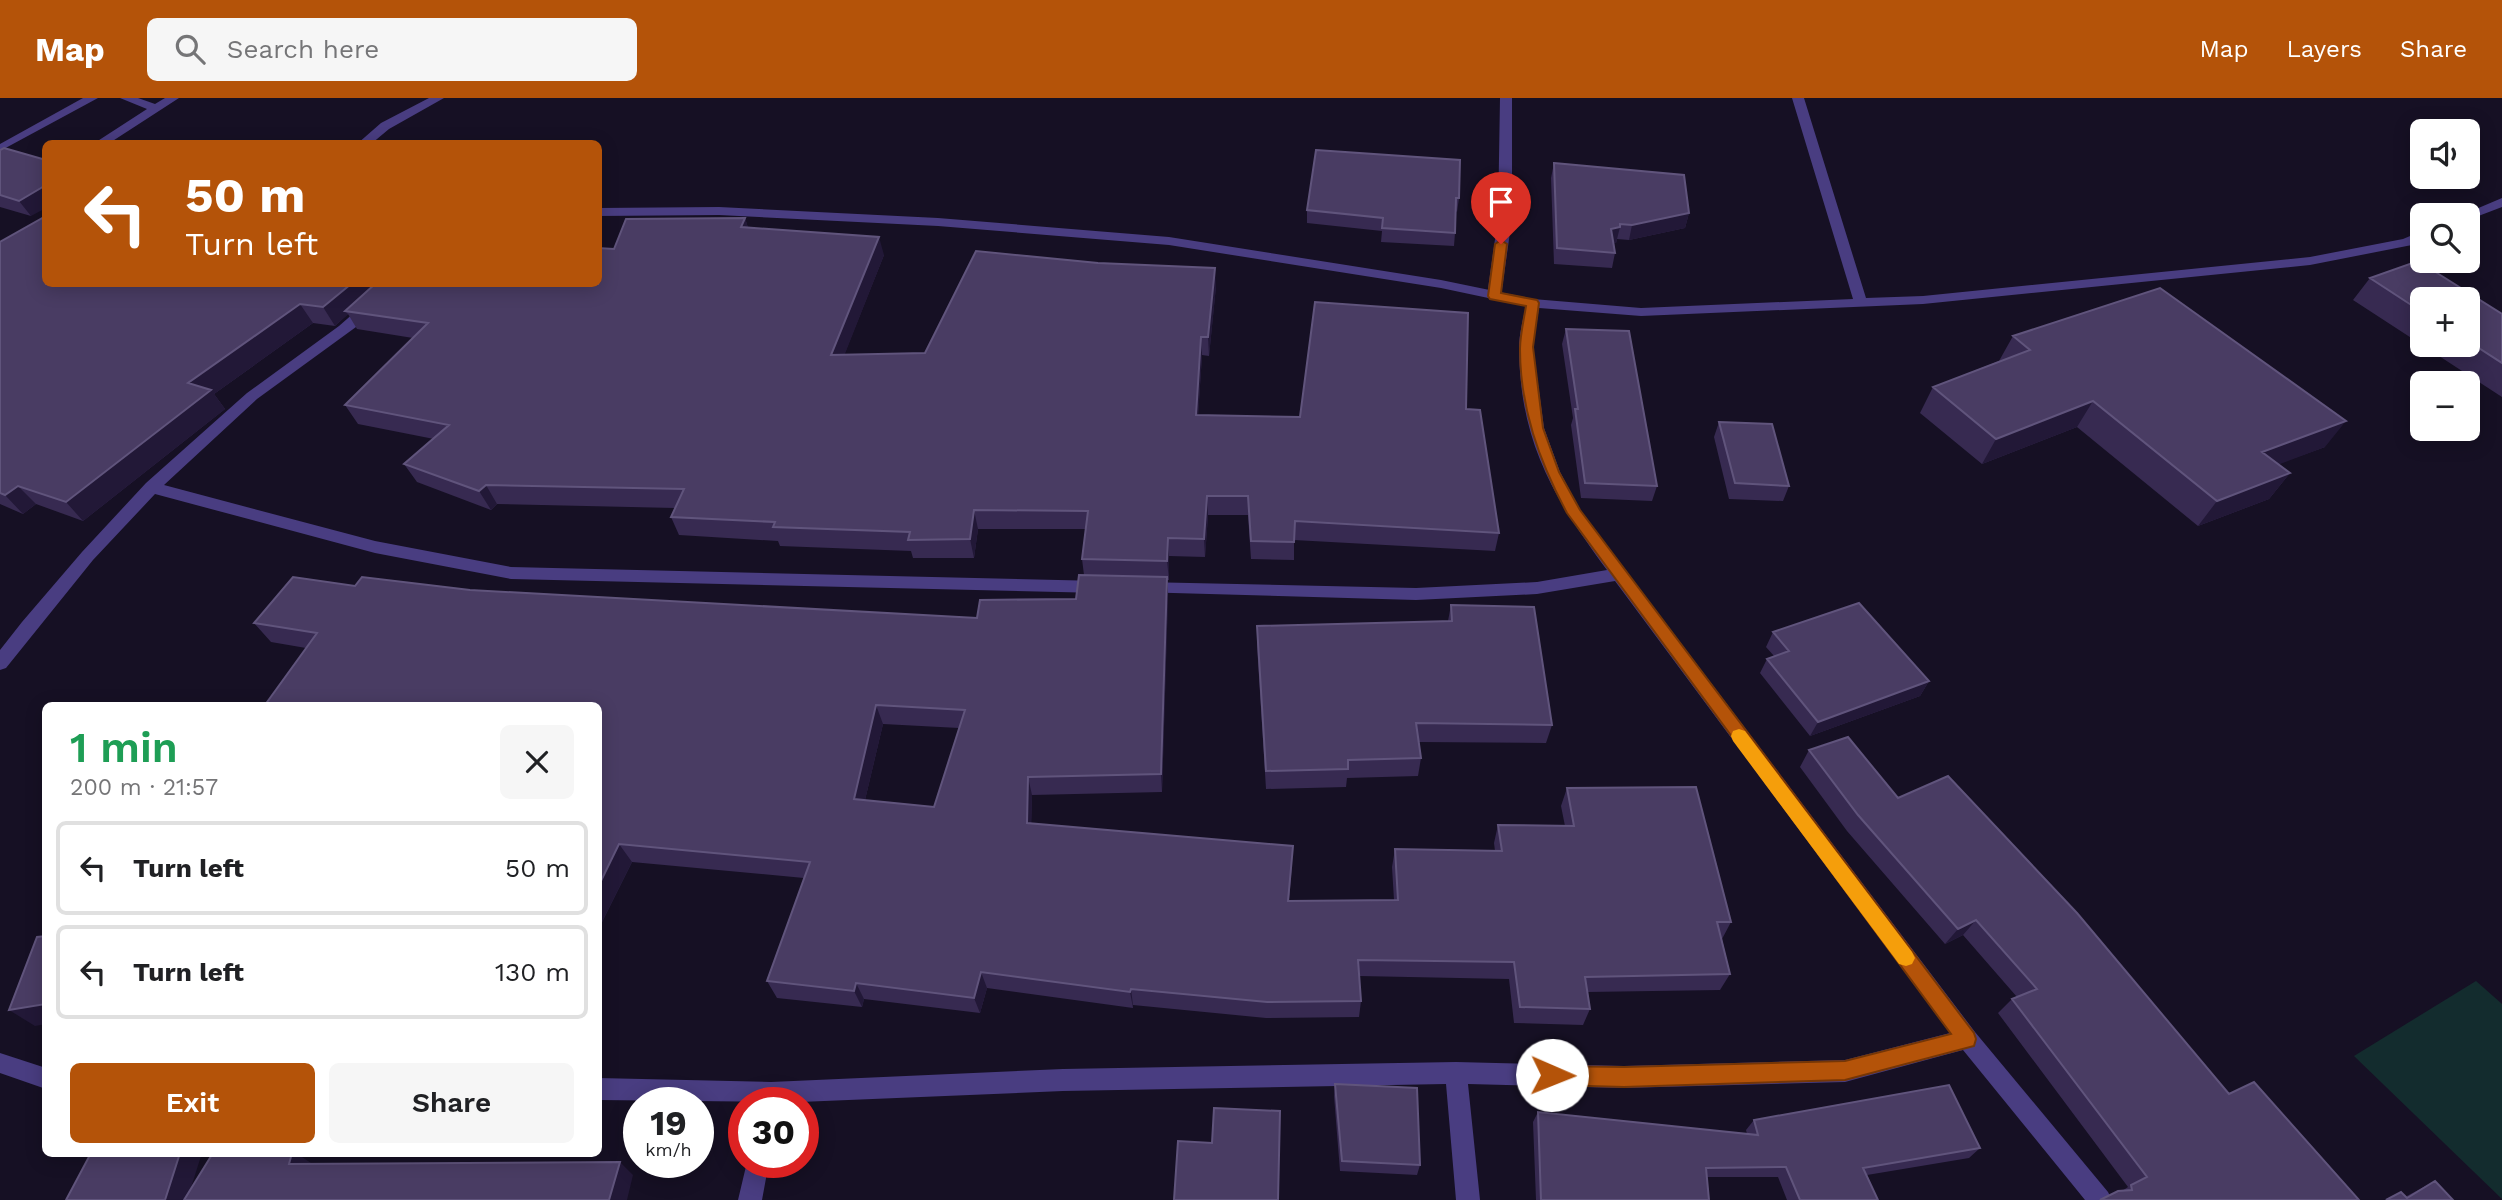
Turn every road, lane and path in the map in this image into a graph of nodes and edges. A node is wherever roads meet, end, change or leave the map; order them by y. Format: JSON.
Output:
{"nodes":[{"id":1,"x":92,"y":98,"type":"edge"},
{"id":2,"x":126,"y":98,"type":"edge"},
{"id":3,"x":173,"y":98,"type":"edge"},
{"id":4,"x":438,"y":98,"type":"edge"},
{"id":5,"x":1506,"y":98,"type":"edge"},
{"id":6,"x":1798,"y":98,"type":"edge"},
{"id":7,"x":156,"y":108,"type":"junction"},
{"id":8,"x":105,"y":140,"type":"edge"},
{"id":9,"x":368,"y":140,"type":"edge"},
{"id":10,"x":1,"y":148,"type":"edge"},
{"id":11,"x":23,"y":155,"type":"edge"},
{"id":12,"x":2502,"y":202,"type":"edge"},
{"id":13,"x":2480,"y":211,"type":"edge"},
{"id":14,"x":602,"y":212,"type":"edge"},
{"id":15,"x":2410,"y":241,"type":"edge"},
{"id":16,"x":391,"y":287,"type":"edge"},
{"id":17,"x":1494,"y":296,"type":"junction"},
{"id":18,"x":1533,"y":303,"type":"junction"},
{"id":19,"x":1861,"y":303,"type":"junction"},
{"id":20,"x":152,"y":487,"type":"junction"},
{"id":21,"x":1618,"y":574,"type":"junction"},
{"id":22,"x":0,"y":663,"type":"edge"},
{"id":23,"x":1967,"y":1039,"type":"junction"},
{"id":24,"x":0,"y":1063,"type":"edge"},
{"id":25,"x":1455,"y":1073,"type":"junction"},
{"id":26,"x":42,"y":1078,"type":"edge"},
{"id":27,"x":602,"y":1089,"type":"edge"},
{"id":28,"x":819,"y":1095,"type":"edge"},
{"id":29,"x":728,"y":1096,"type":"edge"},
{"id":30,"x":755,"y":1178,"type":"edge"},
{"id":31,"x":750,"y":1200,"type":"edge"},
{"id":32,"x":1468,"y":1200,"type":"edge"},
{"id":33,"x":2100,"y":1200,"type":"edge"}],
"edges":[{"from":1,"to":10,"type":"street"},
{"from":2,"to":7,"type":"street"},
{"from":3,"to":7,"type":"street"},
{"from":4,"to":9,"type":"street"},
{"from":5,"to":17,"type":"street"},
{"from":6,"to":19,"type":"street"},
{"from":7,"to":8,"type":"street"},
{"from":10,"to":11,"type":"street"},
{"from":12,"to":13,"type":"street"},
{"from":14,"to":17,"type":"street"},
{"from":15,"to":19,"type":"street"},
{"from":16,"to":20,"type":"street"},
{"from":17,"to":18,"type":"street"},
{"from":18,"to":19,"type":"street"},
{"from":18,"to":21,"type":"street"},
{"from":20,"to":21,"type":"street"},
{"from":20,"to":22,"type":"street"},
{"from":21,"to":23,"type":"street"},
{"from":23,"to":25,"type":"street"},
{"from":23,"to":33,"type":"street"},
{"from":24,"to":26,"type":"street"},
{"from":25,"to":28,"type":"street"},
{"from":25,"to":32,"type":"street"},
{"from":27,"to":29,"type":"street"},
{"from":30,"to":31,"type":"street"}]}
